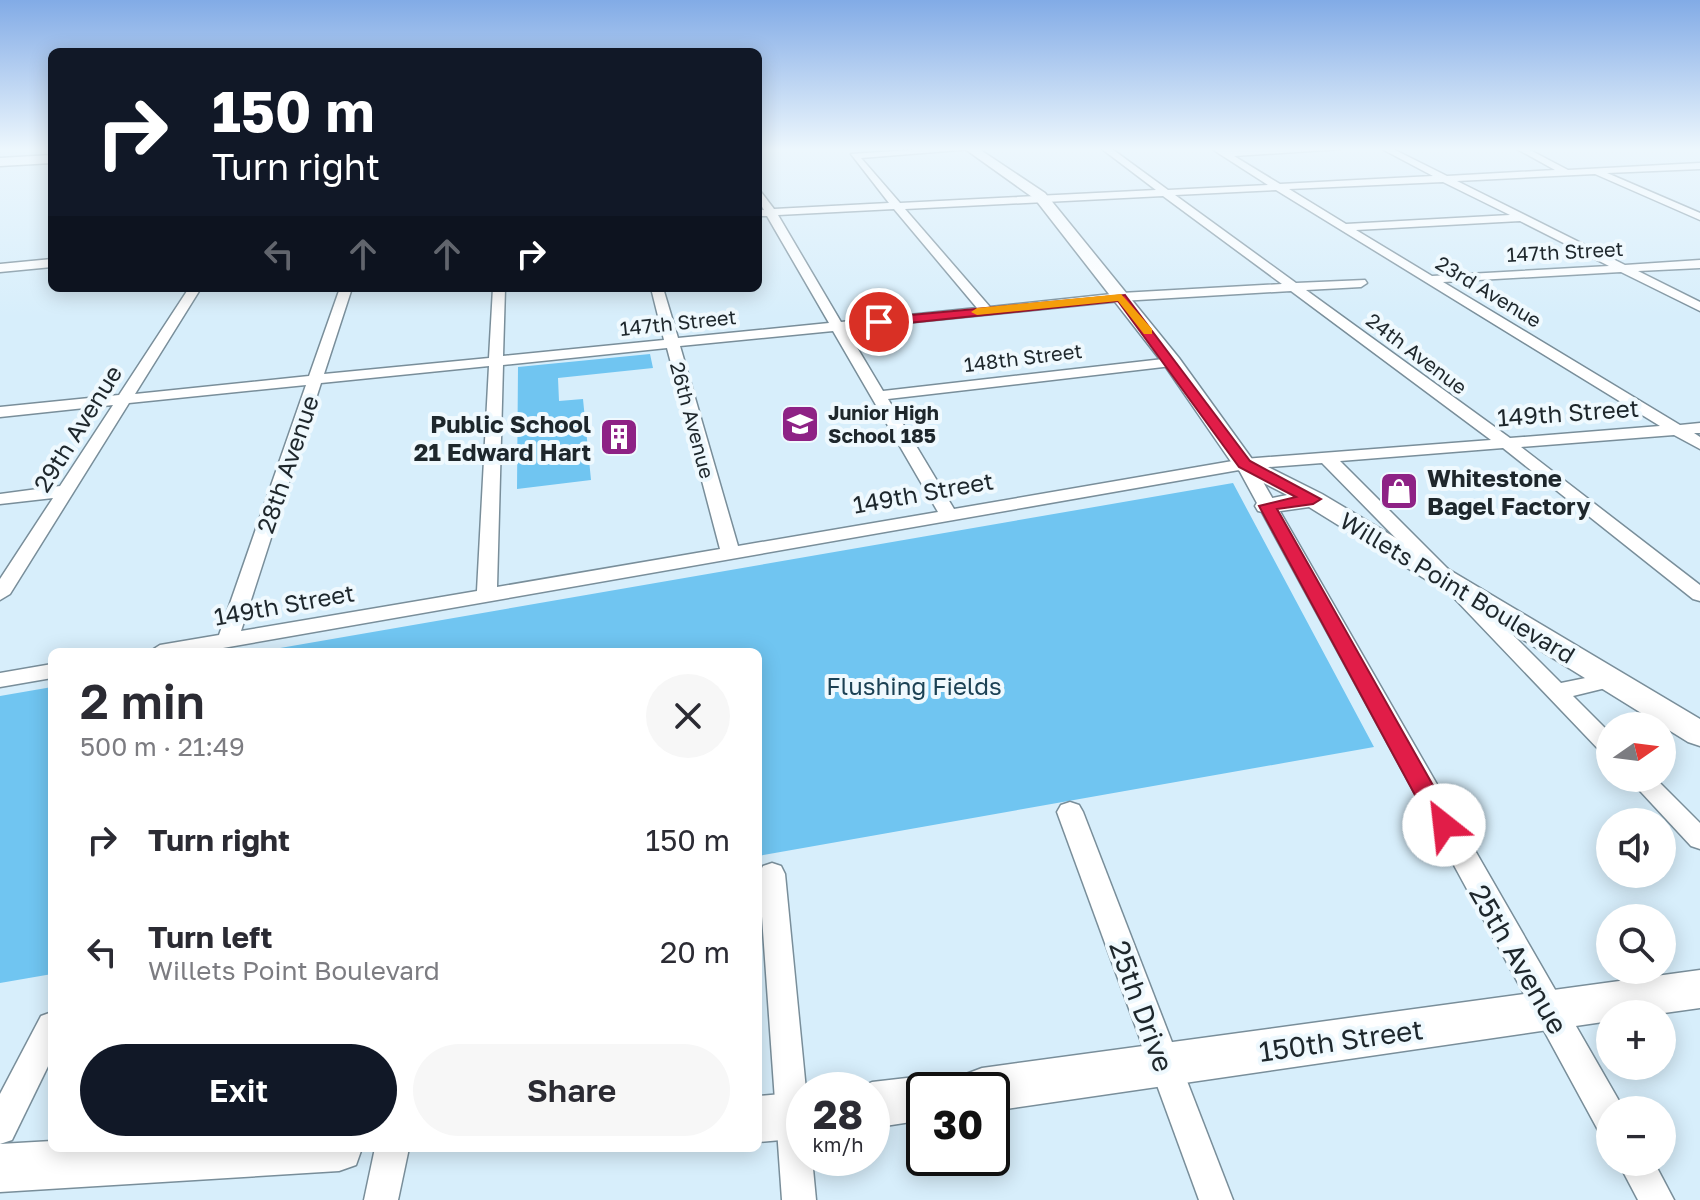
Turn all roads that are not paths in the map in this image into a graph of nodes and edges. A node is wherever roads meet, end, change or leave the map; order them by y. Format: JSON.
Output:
{"nodes":[{"id":1,"x":893,"y":205,"type":"joint"},
{"id":2,"x":1047,"y":205,"type":"edge"},
{"id":3,"x":1186,"y":205,"type":"edge"},
{"id":4,"x":1306,"y":205,"type":"edge"},
{"id":5,"x":1497,"y":205,"type":"edge"},
{"id":6,"x":1672,"y":205,"type":"edge"},
{"id":7,"x":764,"y":212,"type":"edge"},
{"id":8,"x":1700,"y":217,"type":"edge"},
{"id":9,"x":1523,"y":218,"type":"junction"},
{"id":10,"x":1343,"y":227,"type":"junction"},
{"id":11,"x":48,"y":263,"type":"edge"},
{"id":12,"x":1700,"y":264,"type":"edge"},
{"id":13,"x":0,"y":268,"type":"edge"},
{"id":14,"x":1622,"y":268,"type":"junction"},
{"id":15,"x":1433,"y":279,"type":"junction"},
{"id":16,"x":1361,"y":283,"type":"dead end"},
{"id":17,"x":1295,"y":286,"type":"junction"},
{"id":18,"x":192,"y":292,"type":"edge"},
{"id":19,"x":345,"y":292,"type":"edge"},
{"id":20,"x":499,"y":292,"type":"edge"},
{"id":21,"x":658,"y":292,"type":"edge"},
{"id":22,"x":1121,"y":297,"type":"junction"},
{"id":23,"x":1700,"y":307,"type":"edge"},
{"id":24,"x":987,"y":311,"type":"junction"},
{"id":25,"x":837,"y":326,"type":"junction"},
{"id":26,"x":672,"y":343,"type":"junction"},
{"id":27,"x":496,"y":361,"type":"junction"},
{"id":28,"x":1172,"y":362,"type":"junction"},
{"id":29,"x":316,"y":380,"type":"junction"},
{"id":30,"x":878,"y":396,"type":"junction"},
{"id":31,"x":124,"y":399,"type":"junction"},
{"id":32,"x":0,"y":412,"type":"edge"},
{"id":33,"x":1700,"y":428,"type":"edge"},
{"id":34,"x":1678,"y":430,"type":"junction"},
{"id":35,"x":1506,"y":443,"type":"junction"},
{"id":36,"x":1700,"y":444,"type":"edge"},
{"id":37,"x":1326,"y":457,"type":"junction"},
{"id":38,"x":1244,"y":464,"type":"junction"},
{"id":39,"x":65,"y":491,"type":"junction"},
{"id":40,"x":0,"y":499,"type":"edge"},
{"id":41,"x":1313,"y":499,"type":"junction"},
{"id":42,"x":1267,"y":506,"type":"junction"},
{"id":43,"x":948,"y":514,"type":"junction"},
{"id":44,"x":730,"y":552,"type":"junction"},
{"id":45,"x":1452,"y":584,"type":"junction"},
{"id":46,"x":0,"y":594,"type":"edge"},
{"id":47,"x":487,"y":595,"type":"junction"},
{"id":48,"x":1700,"y":595,"type":"edge"},
{"id":49,"x":228,"y":640,"type":"junction"},
{"id":50,"x":183,"y":648,"type":"edge"},
{"id":51,"x":48,"y":672,"type":"edge"},
{"id":52,"x":0,"y":680,"type":"edge"},
{"id":53,"x":1610,"y":680,"type":"junction"},
{"id":54,"x":1556,"y":692,"type":"junction"},
{"id":55,"x":1596,"y":733,"type":"edge"},
{"id":56,"x":1700,"y":734,"type":"edge"},
{"id":57,"x":1654,"y":792,"type":"edge"},
{"id":58,"x":1070,"y":812,"type":"dead end"},
{"id":59,"x":1700,"y":839,"type":"edge"},
{"id":60,"x":772,"y":874,"type":"dead end"},
{"id":61,"x":1700,"y":989,"type":"edge"},
{"id":62,"x":1548,"y":1010,"type":"junction"},
{"id":63,"x":48,"y":1034,"type":"edge"},
{"id":64,"x":1163,"y":1064,"type":"junction"},
{"id":65,"x":1010,"y":1086,"type":"edge"},
{"id":66,"x":1597,"y":1096,"type":"edge"},
{"id":67,"x":784,"y":1117,"type":"edge"},
{"id":68,"x":0,"y":1128,"type":"edge"},
{"id":69,"x":271,"y":1152,"type":"edge"},
{"id":70,"x":391,"y":1152,"type":"edge"},
{"id":71,"x":0,"y":1168,"type":"edge"},
{"id":72,"x":1643,"y":1176,"type":"edge"},
{"id":73,"x":381,"y":1200,"type":"edge"},
{"id":74,"x":799,"y":1200,"type":"edge"},
{"id":75,"x":1216,"y":1200,"type":"edge"},
{"id":76,"x":1657,"y":1200,"type":"edge"}],
"edges":[{"from":1,"to":7,"type":"street"},
{"from":1,"to":24,"type":"street"},
{"from":2,"to":22,"type":"street","name":"Willets Point Boulevard"},
{"from":3,"to":17,"type":"street","name":"24th Avenue"},
{"from":4,"to":10,"type":"street","name":"23rd Avenue"},
{"from":5,"to":9,"type":"street"},
{"from":6,"to":8,"type":"street"},
{"from":7,"to":25,"type":"street"},
{"from":9,"to":10,"type":"street"},
{"from":9,"to":14,"type":"street"},
{"from":10,"to":15,"type":"street","name":"23rd Avenue"},
{"from":11,"to":13,"type":"street"},
{"from":12,"to":14,"type":"street","name":"147th Street"},
{"from":14,"to":15,"type":"street","name":"147th Street"},
{"from":14,"to":23,"type":"street"},
{"from":15,"to":34,"type":"street","name":"23rd Avenue"},
{"from":16,"to":17,"type":"street","name":"147th Street"},
{"from":17,"to":22,"type":"street","name":"147th Street"},
{"from":17,"to":35,"type":"street","name":"24th Avenue"},
{"from":18,"to":31,"type":"street","name":"29th Avenue"},
{"from":19,"to":29,"type":"street","name":"28th Avenue"},
{"from":20,"to":27,"type":"street"},
{"from":21,"to":26,"type":"street","name":"26th Avenue"},
{"from":22,"to":24,"type":"street","name":"147th Street"},
{"from":22,"to":28,"type":"street","name":"Willets Point Boulevard"},
{"from":24,"to":25,"type":"street","name":"147th Street"},
{"from":25,"to":26,"type":"street","name":"147th Street"},
{"from":25,"to":30,"type":"street"},
{"from":26,"to":27,"type":"street","name":"147th Street"},
{"from":26,"to":44,"type":"street","name":"26th Avenue"},
{"from":27,"to":29,"type":"street","name":"147th Street"},
{"from":27,"to":47,"type":"street"},
{"from":28,"to":30,"type":"street","name":"148th Street"},
{"from":28,"to":38,"type":"street","name":"Willets Point Boulevard"},
{"from":29,"to":31,"type":"street","name":"147th Street"},
{"from":29,"to":49,"type":"street","name":"28th Avenue"},
{"from":30,"to":43,"type":"street"},
{"from":31,"to":32,"type":"street","name":"147th Street"},
{"from":31,"to":39,"type":"street","name":"29th Avenue"},
{"from":33,"to":34,"type":"street","name":"149th Street"},
{"from":34,"to":35,"type":"street","name":"149th Street"},
{"from":34,"to":36,"type":"street","name":"23rd Avenue"},
{"from":35,"to":37,"type":"street","name":"149th Street"},
{"from":35,"to":48,"type":"street","name":"24th Avenue"},
{"from":37,"to":38,"type":"street","name":"149th Street"},
{"from":37,"to":45,"type":"street"},
{"from":38,"to":41,"type":"street","name":"Willets Point Boulevard"},
{"from":38,"to":42,"type":"street","name":"25th Avenue"},
{"from":38,"to":43,"type":"street","name":"149th Street"},
{"from":39,"to":40,"type":"street"},
{"from":39,"to":46,"type":"street","name":"29th Avenue"},
{"from":41,"to":42,"type":"street"},
{"from":41,"to":45,"type":"street","name":"Willets Point Boulevard"},
{"from":42,"to":62,"type":"street","name":"25th Avenue"},
{"from":43,"to":44,"type":"street","name":"149th Street"},
{"from":44,"to":47,"type":"street","name":"149th Street"},
{"from":45,"to":53,"type":"street","name":"Willets Point Boulevard"},
{"from":45,"to":54,"type":"street"},
{"from":47,"to":49,"type":"street","name":"149th Street"},
{"from":49,"to":50,"type":"street","name":"149th Street"},
{"from":51,"to":52,"type":"street"},
{"from":53,"to":54,"type":"street"},
{"from":53,"to":56,"type":"street","name":"Willets Point Boulevard"},
{"from":54,"to":55,"type":"street"},
{"from":57,"to":59,"type":"street"},
{"from":58,"to":64,"type":"street","name":"25th Drive"},
{"from":60,"to":67,"type":"street"},
{"from":61,"to":62,"type":"street","name":"150th Street"},
{"from":62,"to":64,"type":"street","name":"150th Street"},
{"from":62,"to":66,"type":"street","name":"25th Avenue"},
{"from":63,"to":68,"type":"street"},
{"from":64,"to":65,"type":"street","name":"150th Street"},
{"from":64,"to":75,"type":"street","name":"25th Drive"},
{"from":67,"to":74,"type":"street"},
{"from":69,"to":71,"type":"street"},
{"from":70,"to":73,"type":"street"},
{"from":72,"to":76,"type":"street"}]}
